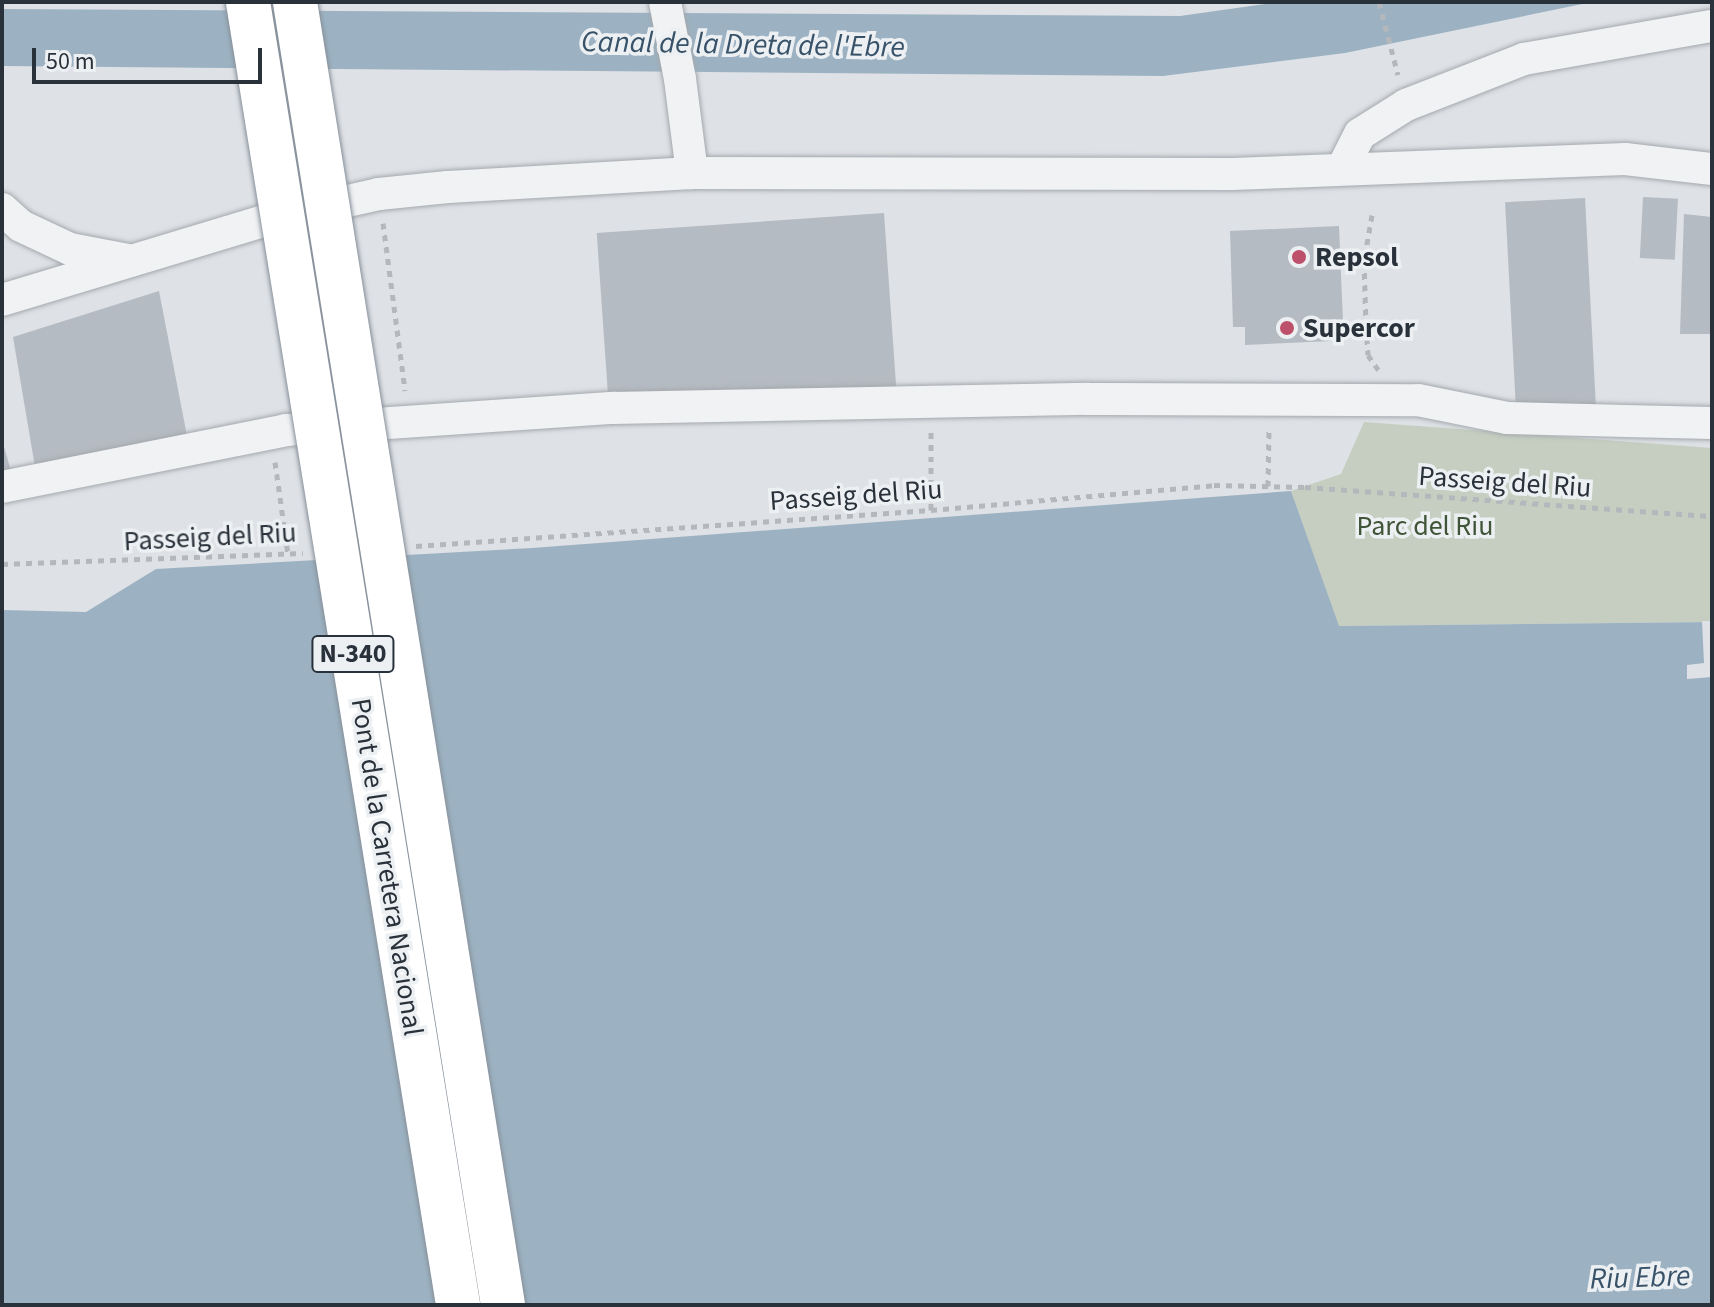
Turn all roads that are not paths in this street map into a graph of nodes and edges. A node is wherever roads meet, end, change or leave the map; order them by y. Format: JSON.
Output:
{"nodes":[{"id":1,"x":248,"y":2,"type":"edge"},
{"id":2,"x":295,"y":2,"type":"edge"},
{"id":3,"x":665,"y":2,"type":"edge"},
{"id":4,"x":1712,"y":26,"type":"edge"},
{"id":5,"x":1342,"y":169,"type":"junction"},
{"id":6,"x":1712,"y":169,"type":"edge"},
{"id":7,"x":692,"y":173,"type":"junction"},
{"id":8,"x":2,"y":209,"type":"edge"},
{"id":9,"x":131,"y":261,"type":"junction"},
{"id":10,"x":2,"y":300,"type":"edge"},
{"id":11,"x":1712,"y":423,"type":"edge"},
{"id":12,"x":2,"y":487,"type":"edge"},
{"id":13,"x":458,"y":1305,"type":"edge"},
{"id":14,"x":503,"y":1305,"type":"edge"}],
"edges":[{"from":1,"to":13,"type":"highway","name":"Pont de la Carretera Nacional","number":"N-340","bridge":true},
{"from":2,"to":14,"type":"highway","name":"Pont de la Carretera Nacional","number":"N-340","bridge":true},
{"from":3,"to":7,"type":"street"},
{"from":4,"to":5,"type":"street"},
{"from":5,"to":6,"type":"street"},
{"from":5,"to":7,"type":"street"},
{"from":7,"to":9,"type":"street"},
{"from":8,"to":9,"type":"street"},
{"from":9,"to":10,"type":"street"},
{"from":11,"to":12,"type":"street"}]}
